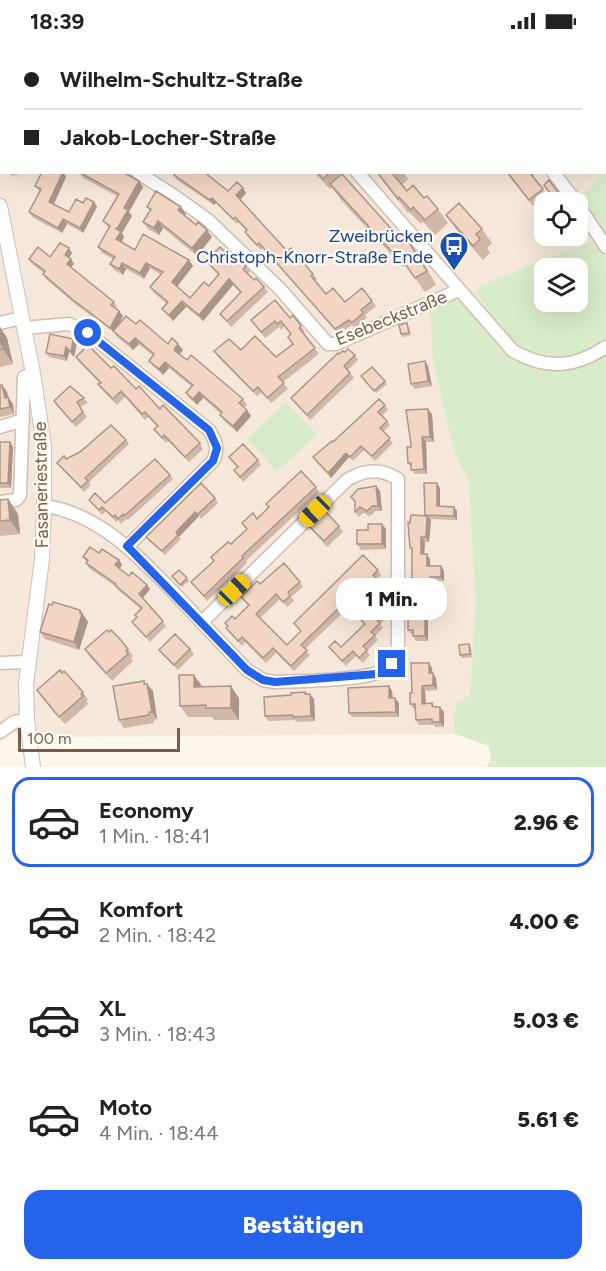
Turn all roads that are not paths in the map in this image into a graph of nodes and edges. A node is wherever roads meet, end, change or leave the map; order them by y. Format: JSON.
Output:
{"nodes":[{"id":1,"x":140,"y":174,"type":"edge"},
{"id":2,"x":359,"y":174,"type":"edge"},
{"id":3,"x":554,"y":174,"type":"edge"},
{"id":4,"x":568,"y":192,"type":"edge"},
{"id":5,"x":0,"y":206,"type":"edge"},
{"id":6,"x":588,"y":220,"type":"edge"},
{"id":7,"x":606,"y":247,"type":"edge"},
{"id":8,"x":459,"y":290,"type":"junction"},
{"id":9,"x":0,"y":323,"type":"edge"},
{"id":10,"x":23,"y":323,"type":"junction"},
{"id":11,"x":606,"y":347,"type":"edge"},
{"id":12,"x":33,"y":373,"type":"junction"},
{"id":13,"x":23,"y":420,"type":"junction"},
{"id":14,"x":0,"y":427,"type":"edge"},
{"id":15,"x":0,"y":502,"type":"edge"},
{"id":16,"x":44,"y":506,"type":"junction"},
{"id":17,"x":127,"y":546,"type":"junction"},
{"id":18,"x":202,"y":622,"type":"junction"},
{"id":19,"x":27,"y":662,"type":"junction"},
{"id":20,"x":0,"y":663,"type":"edge"},
{"id":21,"x":27,"y":720,"type":"junction"},
{"id":22,"x":0,"y":732,"type":"edge"},
{"id":23,"x":33,"y":767,"type":"edge"}],
"edges":[{"from":1,"to":8,"type":"street","name":"Esebeckstraße"},
{"from":2,"to":8,"type":"street"},
{"from":3,"to":4,"type":"street"},
{"from":5,"to":10,"type":"street","name":"Fasaneriestraße"},
{"from":6,"to":7,"type":"street"},
{"from":8,"to":11,"type":"street"},
{"from":9,"to":10,"type":"street"},
{"from":10,"to":12,"type":"street","name":"Fasaneriestraße"},
{"from":10,"to":17,"type":"street"},
{"from":12,"to":13,"type":"street"},
{"from":12,"to":16,"type":"street","name":"Fasaneriestraße"},
{"from":13,"to":14,"type":"street"},
{"from":13,"to":15,"type":"street"},
{"from":16,"to":17,"type":"street"},
{"from":16,"to":19,"type":"street","name":"Fasaneriestraße"},
{"from":17,"to":18,"type":"street"},
{"from":18,"to":18,"type":"street"},
{"from":19,"to":20,"type":"street"},
{"from":19,"to":21,"type":"street","name":"Fasaneriestraße"},
{"from":21,"to":22,"type":"street"},
{"from":21,"to":23,"type":"street","name":"Fasaneriestraße"}]}
